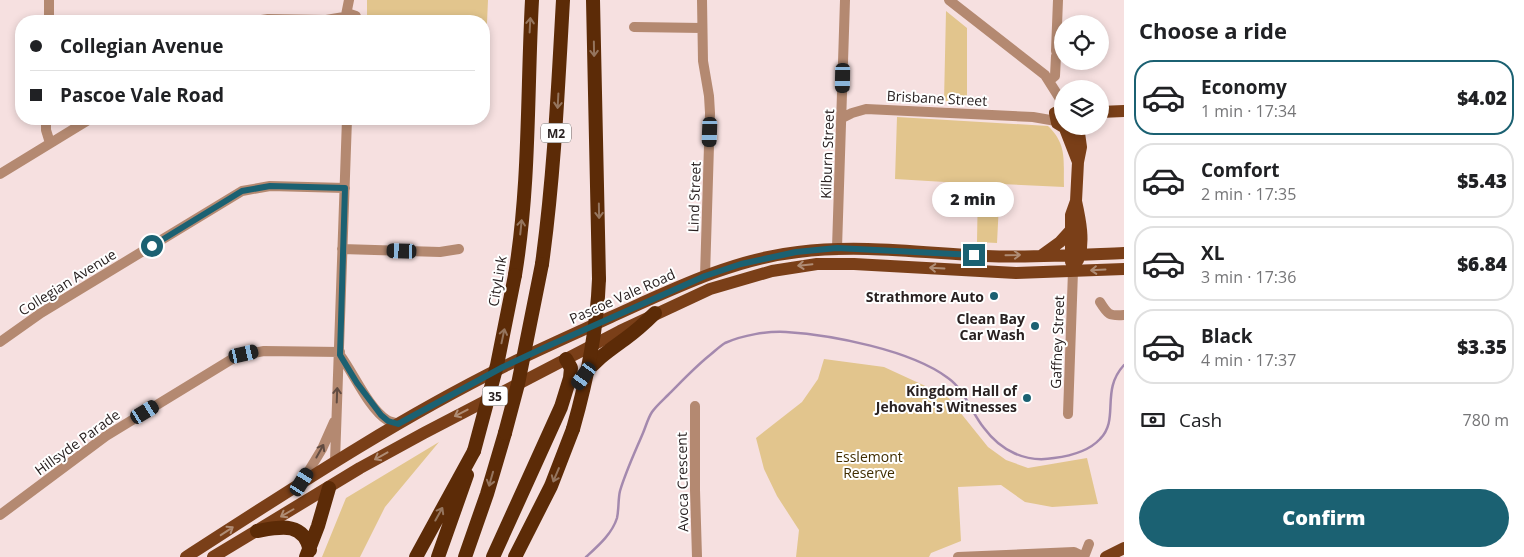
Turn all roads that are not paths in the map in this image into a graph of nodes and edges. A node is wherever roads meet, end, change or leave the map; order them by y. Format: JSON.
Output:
{"nodes":[{"id":1,"x":49,"y":0,"type":"edge"},
{"id":2,"x":349,"y":0,"type":"edge"},
{"id":3,"x":532,"y":0,"type":"edge"},
{"id":4,"x":563,"y":0,"type":"edge"},
{"id":5,"x":592,"y":0,"type":"edge"},
{"id":6,"x":702,"y":0,"type":"edge"},
{"id":7,"x":845,"y":0,"type":"edge"},
{"id":8,"x":949,"y":0,"type":"edge"},
{"id":9,"x":1058,"y":0,"type":"edge"},
{"id":10,"x":49,"y":15,"type":"edge"},
{"id":11,"x":349,"y":15,"type":"edge"},
{"id":12,"x":634,"y":27,"type":"dead end"},
{"id":13,"x":702,"y":28,"type":"junction"},
{"id":14,"x":1051,"y":83,"type":"junction"},
{"id":15,"x":1054,"y":91,"type":"edge"},
{"id":16,"x":1124,"y":111,"type":"edge"},
{"id":17,"x":1109,"y":112,"type":"edge"},
{"id":18,"x":842,"y":118,"type":"junction"},
{"id":19,"x":1054,"y":120,"type":"edge"},
{"id":20,"x":46,"y":125,"type":"edge"},
{"id":21,"x":80,"y":125,"type":"edge"},
{"id":22,"x":347,"y":125,"type":"edge"},
{"id":23,"x":1070,"y":135,"type":"edge"},
{"id":24,"x":50,"y":143,"type":"junction"},
{"id":25,"x":0,"y":174,"type":"edge"},
{"id":26,"x":345,"y":188,"type":"junction"},
{"id":27,"x":1076,"y":201,"type":"junction"},
{"id":28,"x":1070,"y":231,"type":"junction"},
{"id":29,"x":837,"y":248,"type":"junction"},
{"id":30,"x":342,"y":249,"type":"junction"},
{"id":31,"x":459,"y":249,"type":"dead end"},
{"id":32,"x":1124,"y":253,"type":"edge"},
{"id":33,"x":1042,"y":255,"type":"junction"},
{"id":34,"x":1075,"y":255,"type":"junction"},
{"id":35,"x":1124,"y":269,"type":"edge"},
{"id":36,"x":1073,"y":272,"type":"junction"},
{"id":37,"x":705,"y":276,"type":"junction"},
{"id":38,"x":1100,"y":302,"type":"dead end"},
{"id":39,"x":655,"y":313,"type":"junction"},
{"id":40,"x":1124,"y":315,"type":"edge"},
{"id":41,"x":0,"y":342,"type":"edge"},
{"id":42,"x":548,"y":346,"type":"junction"},
{"id":43,"x":340,"y":354,"type":"junction"},
{"id":44,"x":566,"y":359,"type":"junction"},
{"id":45,"x":695,"y":406,"type":"dead end"},
{"id":46,"x":562,"y":407,"type":"junction"},
{"id":47,"x":1068,"y":414,"type":"dead end"},
{"id":48,"x":336,"y":418,"type":"junction"},
{"id":49,"x":398,"y":424,"type":"junction"},
{"id":50,"x":474,"y":451,"type":"junction"},
{"id":51,"x":335,"y":461,"type":"junction"},
{"id":52,"x":302,"y":482,"type":"junction"},
{"id":53,"x":329,"y":488,"type":"junction"},
{"id":54,"x":0,"y":515,"type":"edge"},
{"id":55,"x":257,"y":531,"type":"junction"},
{"id":56,"x":1088,"y":544,"type":"dead end"},
{"id":57,"x":1124,"y":548,"type":"edge"},
{"id":58,"x":308,"y":553,"type":"edge"},
{"id":59,"x":186,"y":557,"type":"edge"},
{"id":60,"x":213,"y":557,"type":"edge"},
{"id":61,"x":416,"y":557,"type":"edge"},
{"id":62,"x":438,"y":557,"type":"edge"},
{"id":63,"x":465,"y":557,"type":"edge"},
{"id":64,"x":493,"y":557,"type":"edge"},
{"id":65,"x":515,"y":557,"type":"edge"},
{"id":66,"x":697,"y":557,"type":"edge"},
{"id":67,"x":958,"y":557,"type":"edge"},
{"id":68,"x":1084,"y":557,"type":"edge"},
{"id":69,"x":1106,"y":557,"type":"edge"}],
"edges":[{"from":1,"to":10,"type":"street"},
{"from":2,"to":11,"type":"street"},
{"from":50,"to":3,"type":"highway","name":"CityLink","number":"M2","one_way":true,"bridge":true},
{"from":4,"to":63,"type":"highway","number":"M2","one_way":true,"bridge":true},
{"from":5,"to":65,"type":"highway","one_way":true,"bridge":true},
{"from":6,"to":13,"type":"street","name":"Lind Street"},
{"from":7,"to":18,"type":"street","name":"Kilburn Street"},
{"from":8,"to":14,"type":"street"},
{"from":9,"to":14,"type":"street"},
{"from":12,"to":13,"type":"street"},
{"from":13,"to":37,"type":"street","name":"Lind Street"},
{"from":14,"to":15,"type":"street"},
{"from":16,"to":17,"type":"main road"},
{"from":18,"to":19,"type":"street","name":"Brisbane Street"},
{"from":18,"to":29,"type":"street","name":"Kilburn Street"},
{"from":20,"to":24,"type":"street"},
{"from":21,"to":24,"type":"street"},
{"from":22,"to":26,"type":"street"},
{"from":23,"to":27,"type":"main road"},
{"from":24,"to":25,"type":"street"},
{"from":26,"to":30,"type":"street"},
{"from":26,"to":41,"type":"street","name":"Collegian Avenue"},
{"from":27,"to":28,"type":"main road"},
{"from":27,"to":34,"type":"main road"},
{"from":28,"to":33,"type":"main road"},
{"from":28,"to":34,"type":"main road"},
{"from":29,"to":33,"type":"main road","name":"Pascoe Vale Road","number":"35","one_way":true},
{"from":29,"to":37,"type":"main road","name":"Pascoe Vale Road","number":"35"},
{"from":30,"to":31,"type":"street"},
{"from":30,"to":43,"type":"street"},
{"from":32,"to":34,"type":"main road","name":"Pascoe Vale Road","number":"35"},
{"from":33,"to":34,"type":"main road","name":"Pascoe Vale Road","number":"35"},
{"from":34,"to":36,"type":"main road"},
{"from":35,"to":36,"type":"main road","number":"35","one_way":true},
{"from":36,"to":39,"type":"main road","number":"35","one_way":true},
{"from":36,"to":47,"type":"street","name":"Gaffney Street"},
{"from":37,"to":42,"type":"main road","name":"Pascoe Vale Road","number":"35"},
{"from":38,"to":40,"type":"street"},
{"from":39,"to":44,"type":"main road","number":"35"},
{"from":39,"to":46,"type":"highway"},
{"from":42,"to":44,"type":"main road"},
{"from":42,"to":49,"type":"main road","name":"Pascoe Vale Road","number":"35"},
{"from":48,"to":43,"type":"street","one_way":true},
{"from":43,"to":49,"type":"street"},
{"from":43,"to":54,"type":"street","name":"Hillsyde Parade"},
{"from":44,"to":46,"type":"highway"},
{"from":44,"to":53,"type":"main road","number":"35","one_way":true},
{"from":45,"to":66,"type":"street","name":"Avoca Crescent"},
{"from":46,"to":64,"type":"highway"},
{"from":48,"to":51,"type":"street"},
{"from":52,"to":48,"type":"street","one_way":true},
{"from":49,"to":51,"type":"main road","name":"Pascoe Vale Road","number":"35"},
{"from":61,"to":50,"type":"highway","one_way":true},
{"from":50,"to":62,"type":"highway","name":"CityLink","number":"M2"},
{"from":51,"to":52,"type":"main road","name":"Pascoe Vale Road","number":"35"},
{"from":51,"to":53,"type":"main road"},
{"from":59,"to":52,"type":"main road","name":"Pascoe Vale Road","number":"35","one_way":true},
{"from":53,"to":55,"type":"main road","number":"35","one_way":true},
{"from":53,"to":58,"type":"highway"},
{"from":55,"to":58,"type":"highway"},
{"from":55,"to":60,"type":"main road","number":"35"},
{"from":56,"to":68,"type":"street"},
{"from":57,"to":69,"type":"main road"},
{"from":67,"to":68,"type":"street"}]}
